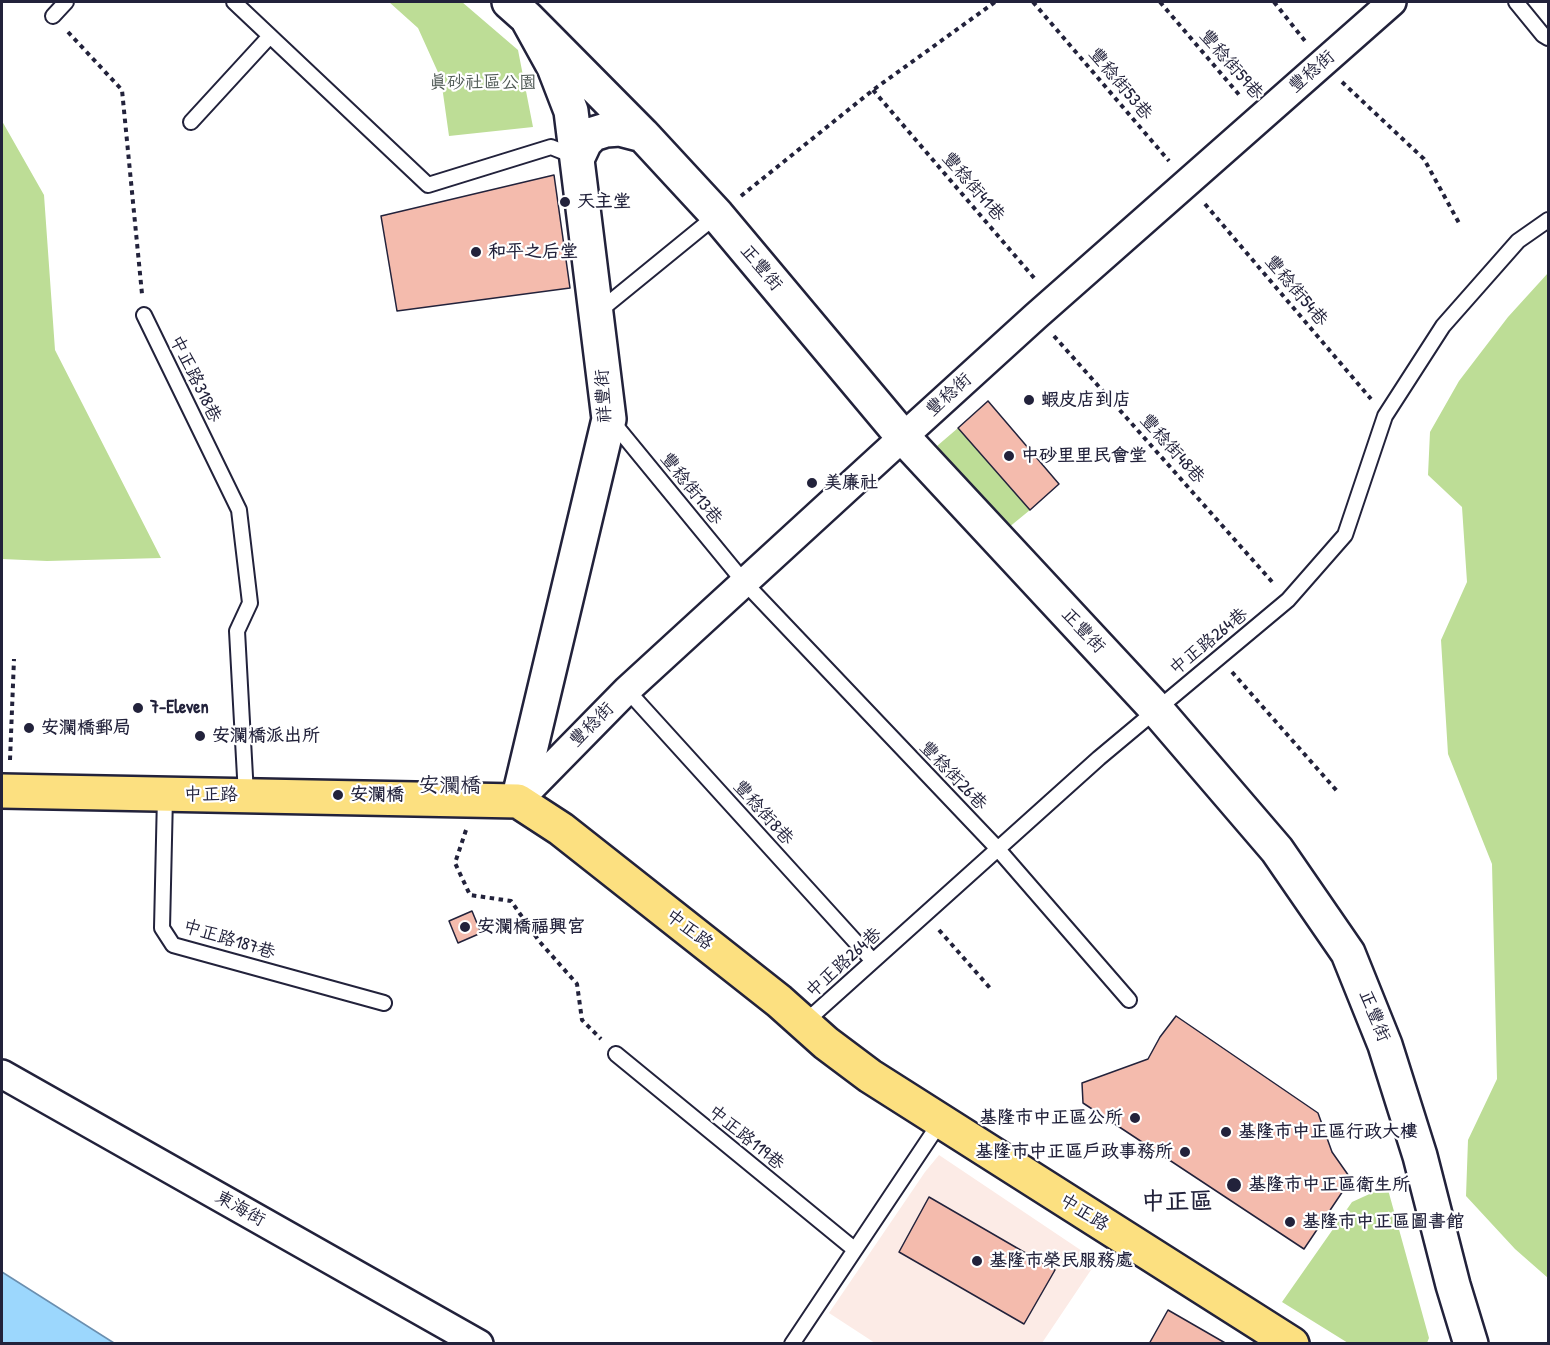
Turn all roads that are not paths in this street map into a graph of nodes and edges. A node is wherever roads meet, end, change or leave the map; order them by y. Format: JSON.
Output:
{"nodes":[{"id":1,"x":66,"y":2,"type":"edge"},
{"id":2,"x":234,"y":2,"type":"edge"},
{"id":3,"x":1392,"y":2,"type":"edge"},
{"id":4,"x":1516,"y":2,"type":"edge"},
{"id":5,"x":518,"y":10,"type":"edge"},
{"id":6,"x":53,"y":16,"type":"road end"},
{"id":7,"x":270,"y":36,"type":"junction"},
{"id":8,"x":1548,"y":38,"type":"edge"},
{"id":9,"x":191,"y":122,"type":"dead end"},
{"id":10,"x":643,"y":135,"type":"junction"},
{"id":11,"x":578,"y":158,"type":"junction"},
{"id":12,"x":717,"y":215,"type":"junction"},
{"id":13,"x":1548,"y":220,"type":"edge"},
{"id":14,"x":597,"y":313,"type":"junction"},
{"id":15,"x":144,"y":315,"type":"road end"},
{"id":16,"x":609,"y":419,"type":"junction"},
{"id":17,"x":903,"y":437,"type":"junction"},
{"id":18,"x":744,"y":582,"type":"junction"},
{"id":19,"x":627,"y":690,"type":"junction"},
{"id":20,"x":1156,"y":709,"type":"junction"},
{"id":21,"x":5,"y":791,"type":"edge"},
{"id":22,"x":246,"y":795,"type":"junction"},
{"id":23,"x":165,"y":796,"type":"junction"},
{"id":24,"x":518,"y":801,"type":"junction"},
{"id":25,"x":998,"y":848,"type":"junction"},
{"id":26,"x":873,"y":961,"type":"junction"},
{"id":27,"x":1129,"y":1000,"type":"dead end"},
{"id":28,"x":384,"y":1003,"type":"dead end"},
{"id":29,"x":803,"y":1024,"type":"junction"},
{"id":30,"x":616,"y":1054,"type":"road end"},
{"id":31,"x":2,"y":1074,"type":"edge"},
{"id":32,"x":941,"y":1121,"type":"junction"},
{"id":33,"x":854,"y":1249,"type":"junction"},
{"id":34,"x":1454,"y":1285,"type":"junction"},
{"id":35,"x":479,"y":1344,"type":"edge"},
{"id":36,"x":792,"y":1344,"type":"edge"},
{"id":37,"x":1292,"y":1344,"type":"edge"},
{"id":38,"x":1448,"y":1344,"type":"edge"},
{"id":39,"x":1471,"y":1344,"type":"edge"}],
"edges":[{"from":1,"to":6,"type":"lane"},
{"from":2,"to":7,"type":"lane"},
{"from":3,"to":17,"type":"street","name":"豐稔街"},
{"from":4,"to":8,"type":"lane"},
{"from":5,"to":10,"type":"street","name":"正豐街"},
{"from":5,"to":11,"type":"street","name":"祥豐街"},
{"from":7,"to":9,"type":"lane"},
{"from":7,"to":11,"type":"lane"},
{"from":10,"to":11,"type":"street"},
{"from":10,"to":12,"type":"street","name":"正豐街"},
{"from":11,"to":14,"type":"street","name":"祥豐街"},
{"from":12,"to":14,"type":"lane"},
{"from":12,"to":17,"type":"street","name":"正豐街"},
{"from":13,"to":20,"type":"lane","name":"中正路264巷"},
{"from":14,"to":16,"type":"street","name":"祥豐街"},
{"from":15,"to":22,"type":"lane","name":"中正路318巷"},
{"from":16,"to":18,"type":"lane","name":"豐稔街13巷"},
{"from":16,"to":24,"type":"street","name":"祥豐街"},
{"from":17,"to":18,"type":"street","name":"豐稔街"},
{"from":17,"to":20,"type":"street","name":"正豐街"},
{"from":18,"to":19,"type":"street","name":"豐稔街"},
{"from":18,"to":25,"type":"lane","name":"豐稔街26巷"},
{"from":19,"to":24,"type":"street","name":"豐稔街"},
{"from":19,"to":26,"type":"lane","name":"豐稔街8巷"},
{"from":20,"to":25,"type":"lane","name":"中正路264巷"},
{"from":20,"to":34,"type":"street","name":"正豐街"},
{"from":21,"to":23,"type":"main road","name":"中正路"},
{"from":22,"to":23,"type":"main road","name":"中正路"},
{"from":22,"to":24,"type":"main road","name":"中正路"},
{"from":23,"to":28,"type":"lane","name":"中正路187巷"},
{"from":24,"to":29,"type":"main road","name":"中正路"},
{"from":25,"to":26,"type":"lane","name":"中正路264巷"},
{"from":25,"to":27,"type":"lane","name":"豐稔街26巷"},
{"from":26,"to":29,"type":"lane","name":"中正路264巷"},
{"from":29,"to":32,"type":"main road","name":"中正路"},
{"from":30,"to":33,"type":"lane","name":"中正路119巷"},
{"from":31,"to":35,"type":"street","name":"東海街"},
{"from":32,"to":33,"type":"lane"},
{"from":32,"to":37,"type":"main road","name":"中正路"},
{"from":33,"to":36,"type":"lane"},
{"from":34,"to":38,"type":"street"},
{"from":34,"to":39,"type":"street","name":"正豐街"}]}
